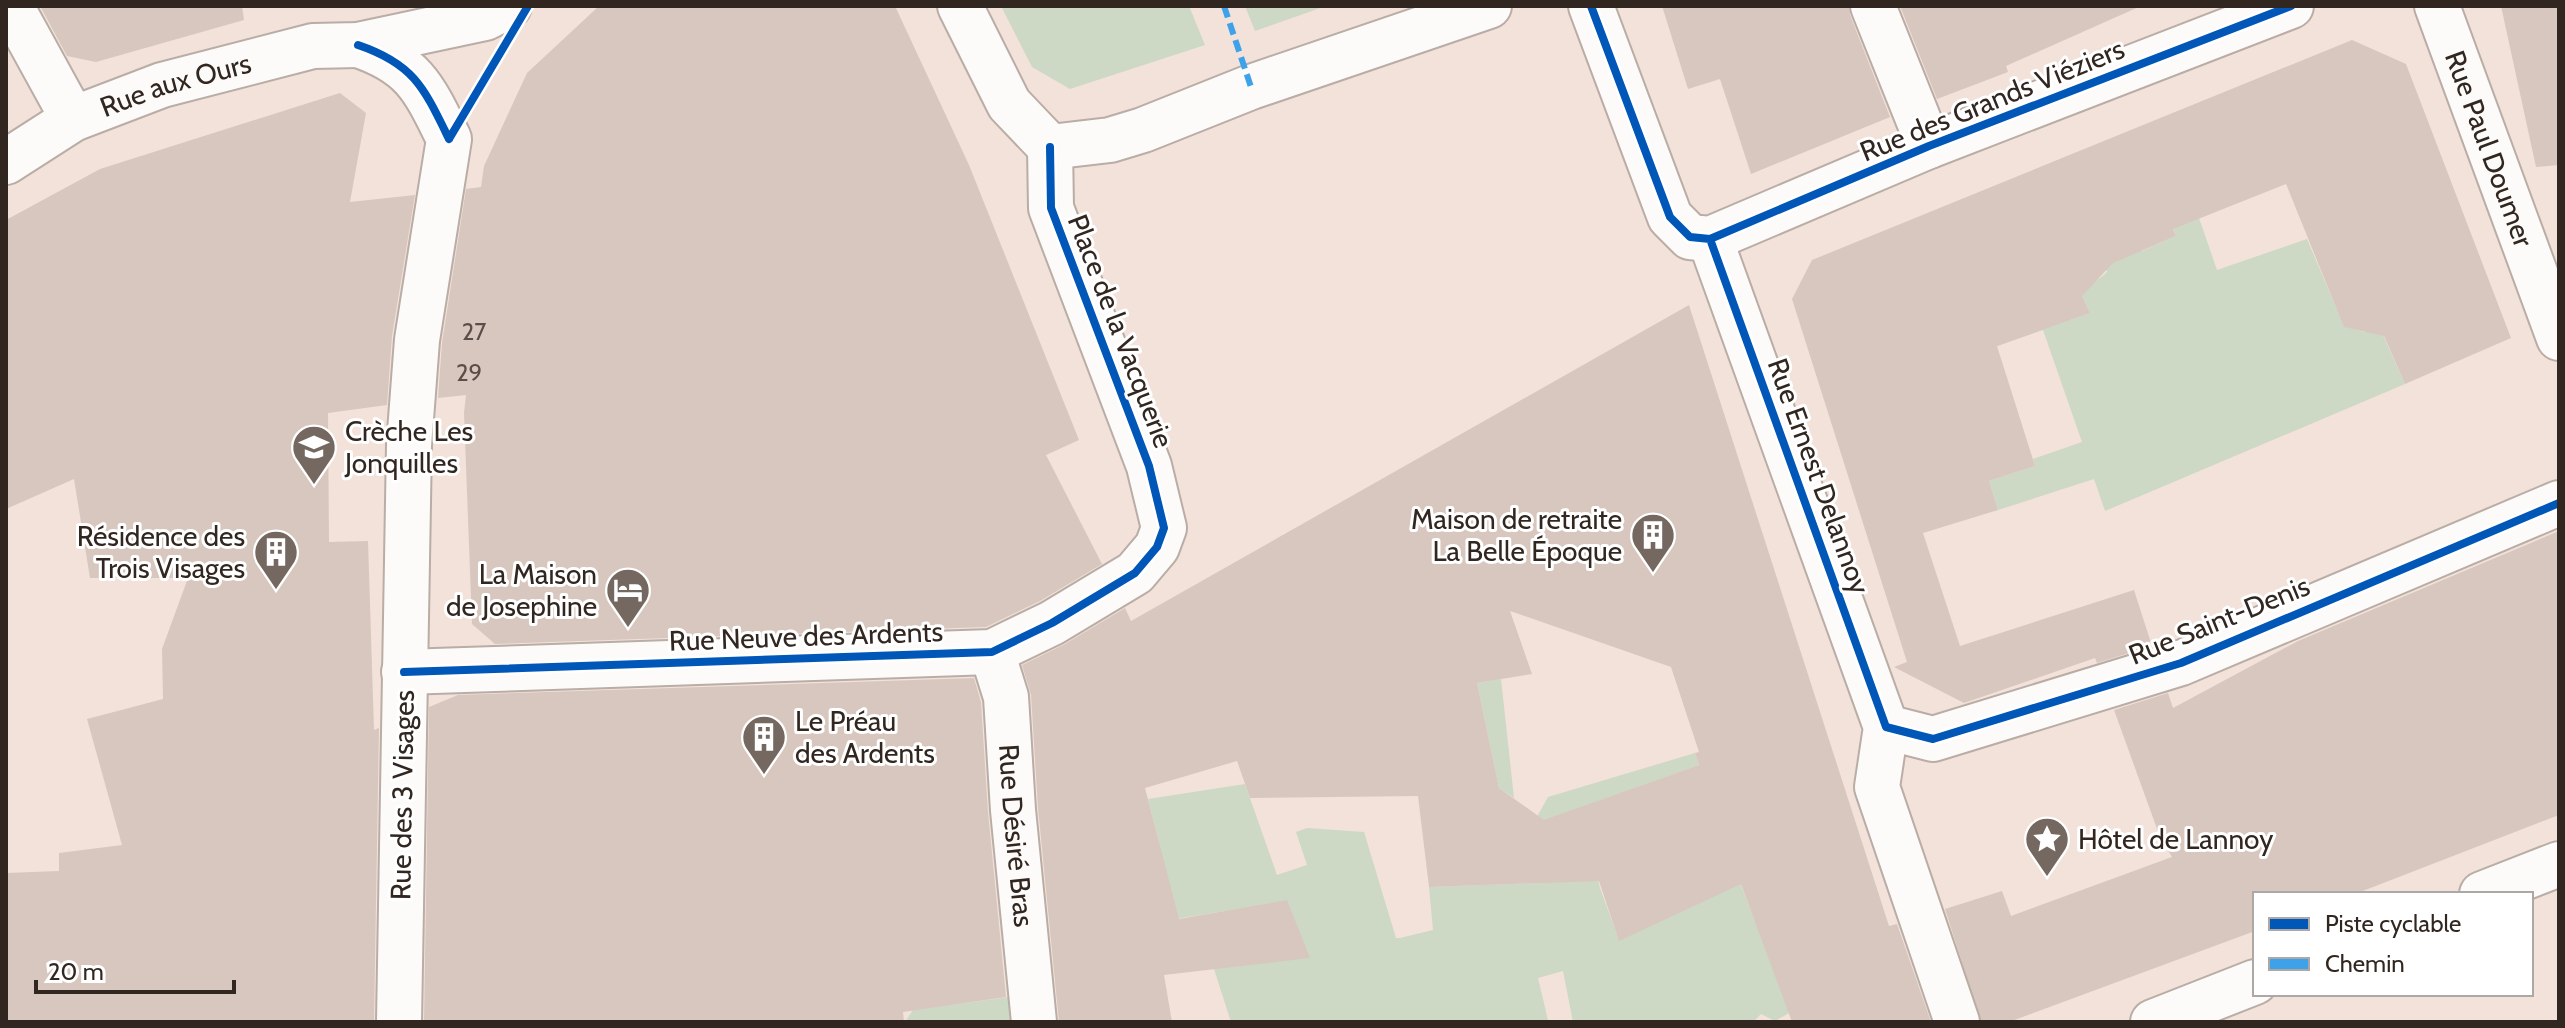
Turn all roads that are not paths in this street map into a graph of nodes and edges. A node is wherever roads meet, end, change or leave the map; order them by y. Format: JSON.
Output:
{"nodes":[{"id":1,"x":11,"y":6,"type":"edge"},
{"id":2,"x":509,"y":6,"type":"edge"},
{"id":3,"x":960,"y":6,"type":"edge"},
{"id":4,"x":1489,"y":6,"type":"edge"},
{"id":5,"x":1591,"y":6,"type":"edge"},
{"id":6,"x":1873,"y":6,"type":"edge"},
{"id":7,"x":2291,"y":6,"type":"edge"},
{"id":8,"x":2437,"y":6,"type":"edge"},
{"id":9,"x":358,"y":45,"type":"junction"},
{"id":10,"x":73,"y":119,"type":"junction"},
{"id":11,"x":1929,"y":146,"type":"junction"},
{"id":12,"x":1050,"y":147,"type":"junction"},
{"id":13,"x":6,"y":162,"type":"edge"},
{"id":14,"x":1710,"y":239,"type":"junction"},
{"id":15,"x":2559,"y":338,"type":"edge"},
{"id":16,"x":2559,"y":503,"type":"edge"},
{"id":17,"x":1164,"y":528,"type":"joint"},
{"id":18,"x":992,"y":652,"type":"junction"},
{"id":19,"x":404,"y":672,"type":"junction"},
{"id":20,"x":1886,"y":727,"type":"junction"},
{"id":21,"x":2559,"y":864,"type":"edge"},
{"id":22,"x":2487,"y":892,"type":"edge"},
{"id":23,"x":2253,"y":983,"type":"edge"},
{"id":24,"x":399,"y":1022,"type":"edge"},
{"id":25,"x":1034,"y":1022,"type":"edge"},
{"id":26,"x":1957,"y":1022,"type":"edge"},
{"id":27,"x":2153,"y":1022,"type":"edge"}],
"edges":[{"from":1,"to":10,"type":"street"},
{"from":2,"to":9,"type":"street"},
{"from":3,"to":12,"type":"street"},
{"from":4,"to":12,"type":"street"},
{"from":5,"to":14,"type":"street"},
{"from":6,"to":11,"type":"street"},
{"from":7,"to":11,"type":"street","name":"Rue des Grands Viéziers"},
{"from":8,"to":15,"type":"street","name":"Rue Paul Doumer"},
{"from":9,"to":10,"type":"street","name":"Rue aux Ours"},
{"from":9,"to":19,"type":"street","name":"Rue des 3 Visages"},
{"from":10,"to":13,"type":"street","name":"Rue aux Ours"},
{"from":11,"to":14,"type":"street","name":"Rue des Grands Viéziers"},
{"from":12,"to":17,"type":"street","name":"Place de la Vacquerie"},
{"from":14,"to":20,"type":"street","name":"Rue Ernest Delannoy"},
{"from":16,"to":20,"type":"street","name":"Rue Saint-Denis"},
{"from":17,"to":18,"type":"street","name":"Rue Neuve des Ardents"},
{"from":18,"to":19,"type":"street","name":"Rue Neuve des Ardents"},
{"from":18,"to":25,"type":"street","name":"Rue Désiré Bras"},
{"from":19,"to":24,"type":"street","name":"Rue des 3 Visages"},
{"from":20,"to":26,"type":"street","name":"Rue Ernest Delannoy"},
{"from":21,"to":22,"type":"street"},
{"from":23,"to":27,"type":"street"}]}
